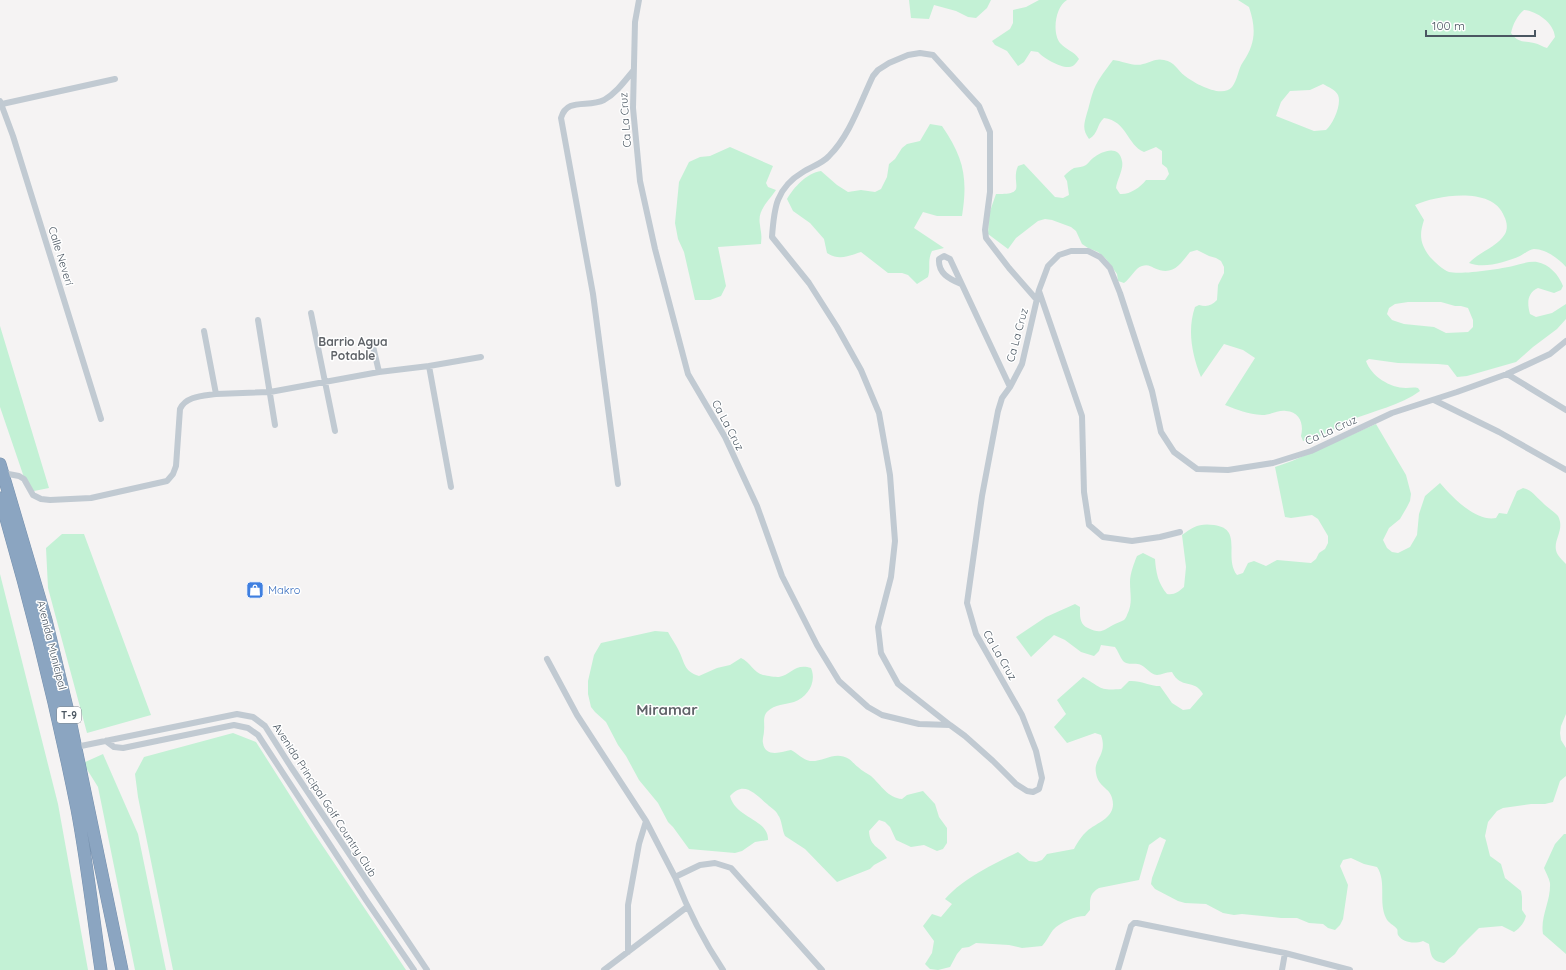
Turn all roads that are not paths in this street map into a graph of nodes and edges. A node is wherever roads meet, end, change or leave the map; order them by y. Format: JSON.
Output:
{"nodes":[{"id":1,"x":639,"y":0,"type":"edge"},
{"id":2,"x":633,"y":71,"type":"junction"},
{"id":3,"x":115,"y":79,"type":"dead end"},
{"id":4,"x":1,"y":102,"type":"edge"},
{"id":5,"x":961,"y":284,"type":"junction"},
{"id":6,"x":1039,"y":290,"type":"junction"},
{"id":7,"x":1037,"y":300,"type":"junction"},
{"id":8,"x":311,"y":313,"type":"dead end"},
{"id":9,"x":258,"y":320,"type":"dead end"},
{"id":10,"x":204,"y":331,"type":"dead end"},
{"id":11,"x":1566,"y":341,"type":"edge"},
{"id":12,"x":372,"y":342,"type":"dead end"},
{"id":13,"x":481,"y":357,"type":"dead end"},
{"id":14,"x":429,"y":366,"type":"junction"},
{"id":15,"x":379,"y":372,"type":"junction"},
{"id":16,"x":1507,"y":374,"type":"junction"},
{"id":17,"x":324,"y":383,"type":"junction"},
{"id":18,"x":1010,"y":387,"type":"junction"},
{"id":19,"x":270,"y":392,"type":"junction"},
{"id":20,"x":216,"y":394,"type":"junction"},
{"id":21,"x":1434,"y":400,"type":"junction"},
{"id":22,"x":1566,"y":410,"type":"edge"},
{"id":23,"x":101,"y":419,"type":"dead end"},
{"id":24,"x":275,"y":425,"type":"dead end"},
{"id":25,"x":335,"y":431,"type":"dead end"},
{"id":26,"x":1,"y":469,"type":"edge"},
{"id":27,"x":1566,"y":470,"type":"edge"},
{"id":28,"x":618,"y":484,"type":"dead end"},
{"id":29,"x":451,"y":487,"type":"dead end"},
{"id":30,"x":0,"y":498,"type":"edge"},
{"id":31,"x":1180,"y":532,"type":"dead end"},
{"id":32,"x":547,"y":659,"type":"dead end"},
{"id":33,"x":950,"y":725,"type":"junction"},
{"id":34,"x":106,"y":741,"type":"junction"},
{"id":35,"x":76,"y":747,"type":"junction"},
{"id":36,"x":646,"y":821,"type":"junction"},
{"id":37,"x":675,"y":877,"type":"junction"},
{"id":38,"x":687,"y":907,"type":"junction"},
{"id":39,"x":628,"y":952,"type":"junction"},
{"id":40,"x":1285,"y":953,"type":"junction"},
{"id":41,"x":101,"y":970,"type":"edge"},
{"id":42,"x":122,"y":970,"type":"edge"},
{"id":43,"x":414,"y":970,"type":"edge"},
{"id":44,"x":427,"y":970,"type":"edge"},
{"id":45,"x":604,"y":970,"type":"edge"},
{"id":46,"x":723,"y":970,"type":"edge"},
{"id":47,"x":822,"y":970,"type":"edge"},
{"id":48,"x":1118,"y":970,"type":"edge"},
{"id":49,"x":1282,"y":970,"type":"edge"},
{"id":50,"x":1350,"y":970,"type":"edge"}],
"edges":[{"from":1,"to":2,"type":"street","name":"Ca La Cruz"},
{"from":2,"to":28,"type":"street"},
{"from":2,"to":33,"type":"street","name":"Ca La Cruz"},
{"from":3,"to":4,"type":"street"},
{"from":4,"to":23,"type":"street","name":"Calle Neverí"},
{"from":5,"to":5,"type":"street"},
{"from":5,"to":18,"type":"street"},
{"from":6,"to":7,"type":"street","name":"Ca La Cruz"},
{"from":6,"to":21,"type":"street","name":"Ca La Cruz"},
{"from":6,"to":31,"type":"street"},
{"from":7,"to":18,"type":"street","name":"Ca La Cruz"},
{"from":7,"to":33,"type":"street"},
{"from":8,"to":17,"type":"street"},
{"from":9,"to":19,"type":"street"},
{"from":10,"to":20,"type":"street"},
{"from":11,"to":16,"type":"street","name":"Ca La Cruz"},
{"from":12,"to":15,"type":"street"},
{"from":13,"to":14,"type":"street"},
{"from":14,"to":15,"type":"street"},
{"from":14,"to":29,"type":"street"},
{"from":15,"to":17,"type":"street"},
{"from":16,"to":21,"type":"street","name":"Ca La Cruz"},
{"from":16,"to":22,"type":"street"},
{"from":17,"to":19,"type":"street"},
{"from":17,"to":25,"type":"street"},
{"from":18,"to":33,"type":"street","name":"Ca La Cruz"},
{"from":19,"to":20,"type":"street"},
{"from":19,"to":24,"type":"street"},
{"from":20,"to":26,"type":"street"},
{"from":21,"to":27,"type":"street"},
{"from":26,"to":35,"type":"highway","name":"Avenida Municipal","number":"T-9"},
{"from":30,"to":41,"type":"highway","name":"Avenida Municipal","number":"T-9"},
{"from":32,"to":36,"type":"street"},
{"from":34,"to":35,"type":"street"},
{"from":34,"to":43,"type":"street","name":"Avenida Principal Golf Country Club"},
{"from":34,"to":44,"type":"street","name":"Avenida Principal Golf Country Club"},
{"from":35,"to":42,"type":"highway","name":"Avenida Municipal","number":"T-9"},
{"from":36,"to":37,"type":"street"},
{"from":36,"to":39,"type":"street"},
{"from":37,"to":38,"type":"street"},
{"from":37,"to":47,"type":"street"},
{"from":38,"to":39,"type":"street"},
{"from":38,"to":46,"type":"street"},
{"from":39,"to":45,"type":"street"},
{"from":40,"to":48,"type":"street"},
{"from":40,"to":49,"type":"street"},
{"from":40,"to":50,"type":"street"}]}
